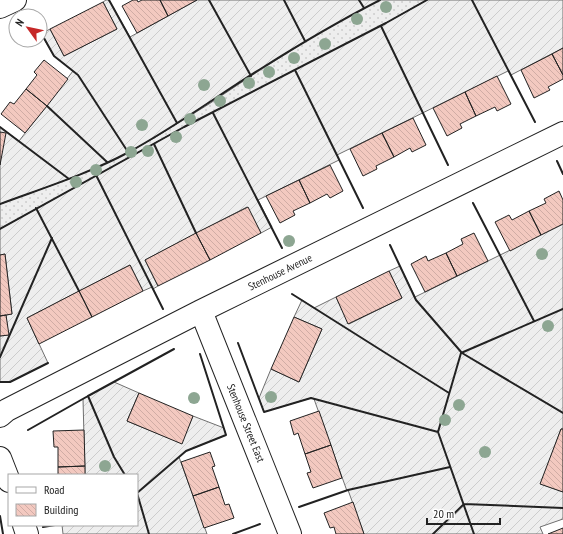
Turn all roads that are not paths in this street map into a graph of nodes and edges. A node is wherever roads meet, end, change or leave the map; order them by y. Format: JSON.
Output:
{"nodes":[{"id":1,"x":15,"y":0,"type":"edge"},
{"id":2,"x":0,"y":7,"type":"edge"},
{"id":3,"x":563,"y":133,"type":"edge"},
{"id":4,"x":201,"y":311,"type":"junction"},
{"id":5,"x":0,"y":416,"type":"edge"},
{"id":6,"x":0,"y":458,"type":"edge"},
{"id":7,"x":8,"y":478,"type":"edge"},
{"id":8,"x":290,"y":534,"type":"edge"}],
"edges":[{"from":1,"to":2,"type":"street"},
{"from":3,"to":4,"type":"street","name":"Stenhouse Avenue"},
{"from":4,"to":5,"type":"street","name":"Stenhouse Avenue"},
{"from":4,"to":8,"type":"street","name":"Stenhouse Street East"},
{"from":6,"to":7,"type":"street"}]}
